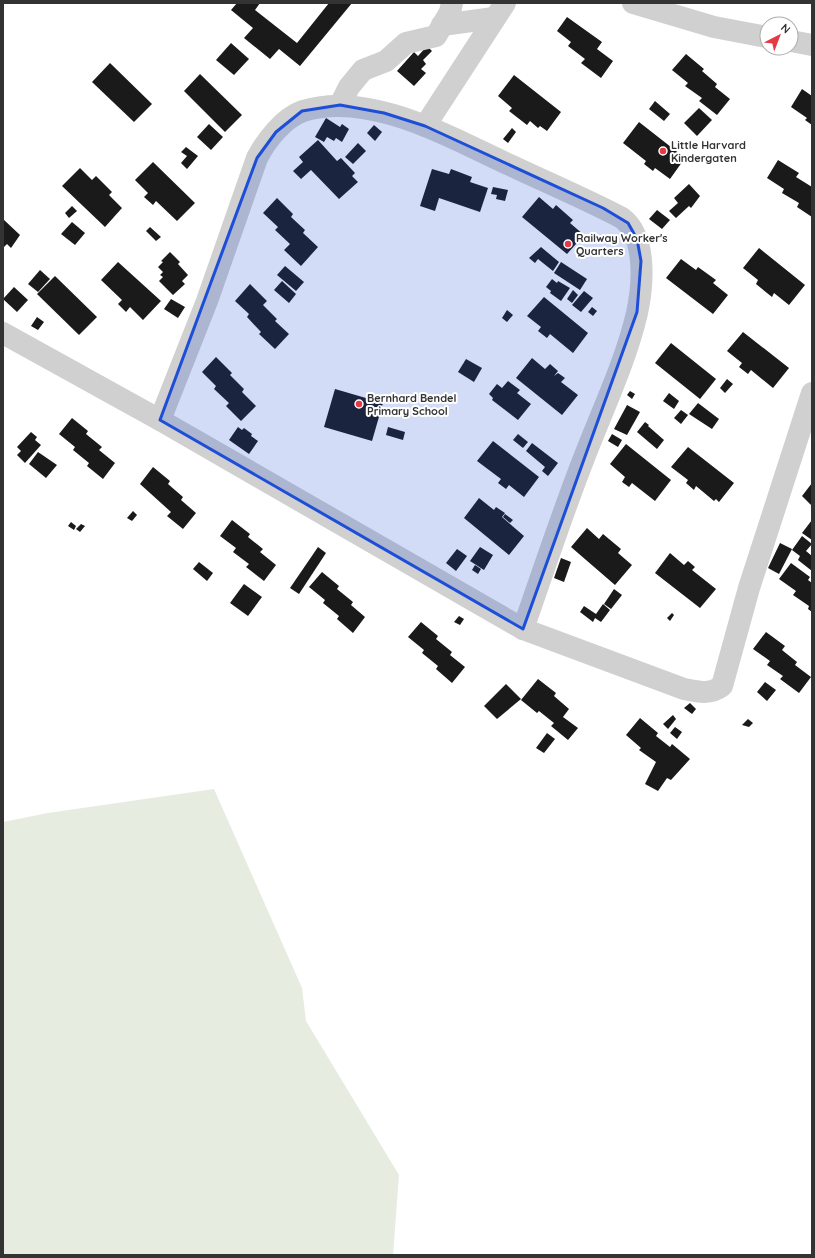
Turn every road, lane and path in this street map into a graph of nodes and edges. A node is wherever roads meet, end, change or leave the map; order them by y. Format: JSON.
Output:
{"nodes":[{"id":1,"x":452,"y":3,"type":"edge"},
{"id":2,"x":633,"y":3,"type":"edge"},
{"id":3,"x":500,"y":10,"type":"edge"},
{"id":4,"x":442,"y":25,"type":"junction"},
{"id":5,"x":759,"y":35,"type":"edge"},
{"id":6,"x":799,"y":43,"type":"edge"},
{"id":7,"x":812,"y":45,"type":"edge"},
{"id":8,"x":340,"y":105,"type":"junction"},
{"id":9,"x":425,"y":126,"type":"junction"},
{"id":10,"x":3,"y":333,"type":"edge"},
{"id":11,"x":812,"y":393,"type":"edge"},
{"id":12,"x":160,"y":420,"type":"junction"},
{"id":13,"x":523,"y":629,"type":"junction"}],
"edges":[{"from":1,"to":4,"type":"street"},
{"from":2,"to":5,"type":"street"},
{"from":3,"to":4,"type":"street"},
{"from":3,"to":9,"type":"street"},
{"from":4,"to":8,"type":"street"},
{"from":6,"to":7,"type":"street"},
{"from":8,"to":9,"type":"street"},
{"from":8,"to":12,"type":"street"},
{"from":9,"to":13,"type":"street"},
{"from":10,"to":12,"type":"street"},
{"from":11,"to":13,"type":"street"},
{"from":12,"to":13,"type":"street"}]}
